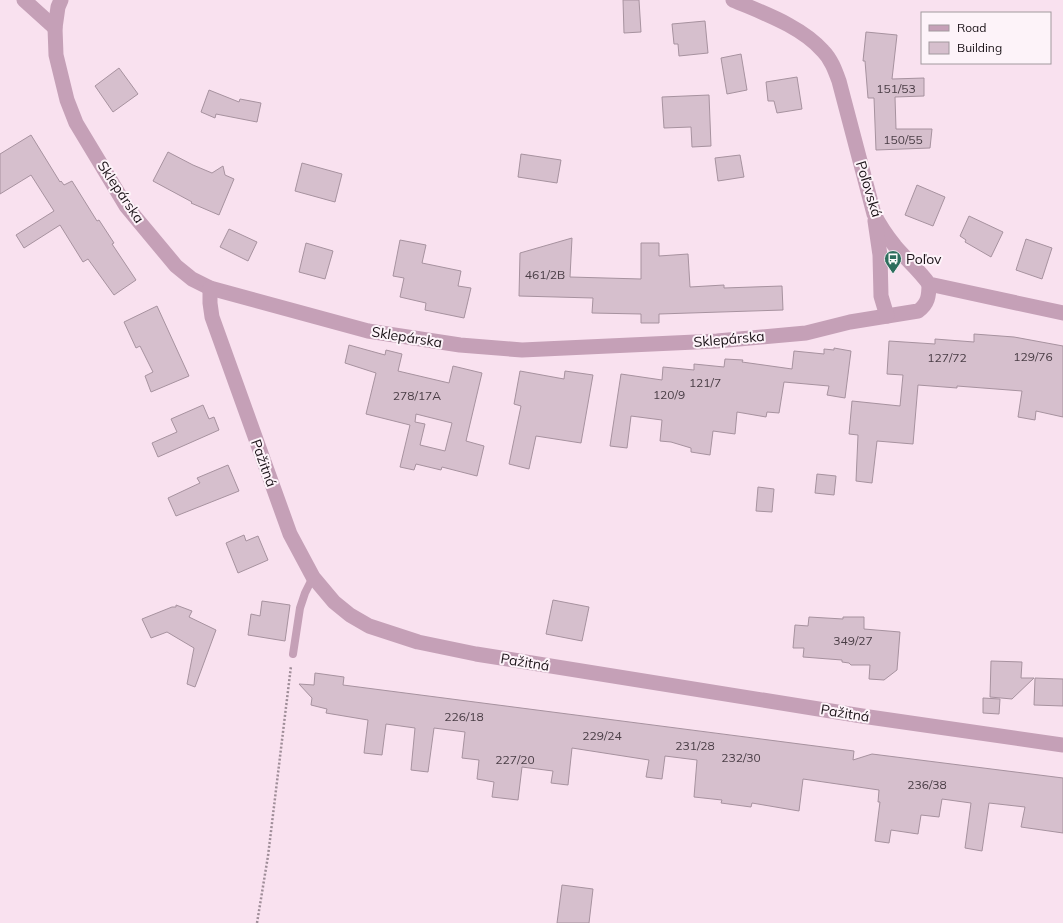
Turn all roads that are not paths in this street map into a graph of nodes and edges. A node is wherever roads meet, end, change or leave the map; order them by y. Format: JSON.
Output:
{"nodes":[{"id":1,"x":24,"y":0,"type":"edge"},
{"id":2,"x":61,"y":0,"type":"edge"},
{"id":3,"x":733,"y":0,"type":"edge"},
{"id":4,"x":55,"y":28,"type":"junction"},
{"id":5,"x":874,"y":214,"type":"junction"},
{"id":6,"x":929,"y":284,"type":"junction"},
{"id":7,"x":210,"y":288,"type":"junction"},
{"id":8,"x":1063,"y":313,"type":"edge"},
{"id":9,"x":888,"y":316,"type":"junction"},
{"id":10,"x":313,"y":577,"type":"junction"},
{"id":11,"x":292,"y":654,"type":"road end"},
{"id":12,"x":1063,"y":745,"type":"edge"}],
"edges":[{"from":1,"to":4,"type":"street"},
{"from":2,"to":4,"type":"street","name":"Sklepárska"},
{"from":3,"to":5,"type":"street","name":"Poľovská"},
{"from":4,"to":7,"type":"street","name":"Sklepárska"},
{"from":5,"to":6,"type":"street","name":"Poľovská"},
{"from":5,"to":9,"type":"street"},
{"from":6,"to":8,"type":"street"},
{"from":6,"to":9,"type":"street","name":"Sklepárska"},
{"from":7,"to":9,"type":"street","name":"Sklepárska"},
{"from":7,"to":10,"type":"street","name":"Pažitná"},
{"from":10,"to":11,"type":"lane"},
{"from":10,"to":12,"type":"street","name":"Pažitná"}]}
